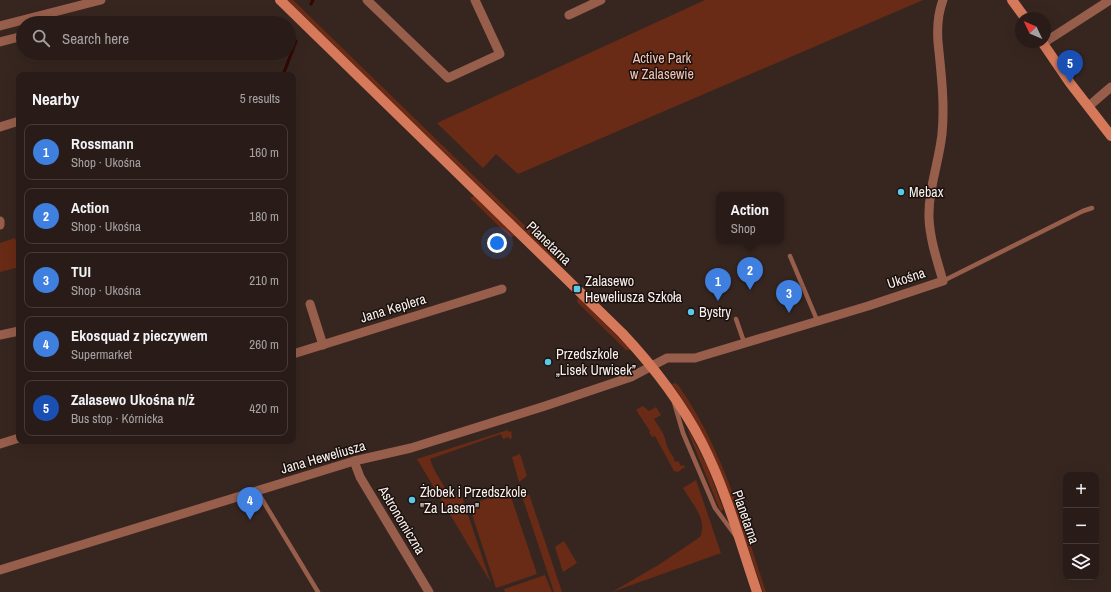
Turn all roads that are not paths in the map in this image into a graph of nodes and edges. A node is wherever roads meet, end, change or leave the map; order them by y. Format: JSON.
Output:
{"nodes":[{"id":1,"x":101,"y":0,"type":"edge"},
{"id":2,"x":280,"y":0,"type":"edge"},
{"id":3,"x":367,"y":0,"type":"edge"},
{"id":4,"x":475,"y":0,"type":"edge"},
{"id":5,"x":601,"y":0,"type":"edge"},
{"id":6,"x":943,"y":0,"type":"edge"},
{"id":7,"x":1012,"y":0,"type":"edge"},
{"id":8,"x":1110,"y":0,"type":"edge"},
{"id":9,"x":1021,"y":12,"type":"edge"},
{"id":10,"x":568,"y":15,"type":"dead end"},
{"id":11,"x":39,"y":16,"type":"edge"},
{"id":12,"x":16,"y":22,"type":"edge"},
{"id":13,"x":0,"y":26,"type":"edge"},
{"id":14,"x":16,"y":38,"type":"edge"},
{"id":15,"x":1051,"y":38,"type":"edge"},
{"id":16,"x":0,"y":42,"type":"edge"},
{"id":17,"x":1048,"y":48,"type":"edge"},
{"id":18,"x":1111,"y":88,"type":"edge"},
{"id":19,"x":1088,"y":106,"type":"junction"},
{"id":20,"x":16,"y":123,"type":"edge"},
{"id":21,"x":0,"y":127,"type":"edge"},
{"id":22,"x":1111,"y":136,"type":"edge"},
{"id":23,"x":1092,"y":208,"type":"dead end"},
{"id":24,"x":0,"y":221,"type":"edge"},
{"id":25,"x":0,"y":225,"type":"edge"},
{"id":26,"x":790,"y":256,"type":"dead end"},
{"id":27,"x":943,"y":281,"type":"junction"},
{"id":28,"x":502,"y":289,"type":"dead end"},
{"id":29,"x":310,"y":304,"type":"dead end"},
{"id":30,"x":736,"y":318,"type":"dead end"},
{"id":31,"x":817,"y":320,"type":"junction"},
{"id":32,"x":16,"y":332,"type":"edge"},
{"id":33,"x":0,"y":336,"type":"edge"},
{"id":34,"x":744,"y":342,"type":"junction"},
{"id":35,"x":323,"y":345,"type":"junction"},
{"id":36,"x":296,"y":353,"type":"edge"},
{"id":37,"x":652,"y":366,"type":"junction"},
{"id":38,"x":16,"y":439,"type":"edge"},
{"id":39,"x":0,"y":444,"type":"edge"},
{"id":40,"x":354,"y":461,"type":"junction"},
{"id":41,"x":257,"y":491,"type":"junction"},
{"id":42,"x":0,"y":570,"type":"edge"},
{"id":43,"x":318,"y":592,"type":"edge"},
{"id":44,"x":429,"y":592,"type":"edge"},
{"id":45,"x":757,"y":592,"type":"edge"}],
"edges":[{"from":1,"to":11,"type":"street"},
{"from":2,"to":37,"type":"street","name":"Planetarna"},
{"from":3,"to":4,"type":"street"},
{"from":5,"to":10,"type":"street"},
{"from":6,"to":27,"type":"street","name":"Ukośna"},
{"from":7,"to":9,"type":"street"},
{"from":8,"to":15,"type":"street"},
{"from":12,"to":13,"type":"street"},
{"from":14,"to":16,"type":"street"},
{"from":17,"to":19,"type":"street"},
{"from":18,"to":19,"type":"street"},
{"from":19,"to":22,"type":"street"},
{"from":20,"to":21,"type":"street"},
{"from":23,"to":27,"type":"lane"},
{"from":24,"to":25,"type":"street"},
{"from":26,"to":31,"type":"lane"},
{"from":27,"to":31,"type":"street","name":"Ukośna"},
{"from":28,"to":35,"type":"street","name":"Jana Keplera"},
{"from":29,"to":35,"type":"street"},
{"from":30,"to":34,"type":"lane"},
{"from":31,"to":34,"type":"street","name":"Ukośna"},
{"from":32,"to":33,"type":"street"},
{"from":34,"to":37,"type":"street","name":"Ukośna"},
{"from":35,"to":36,"type":"street","name":"Jana Keplera"},
{"from":37,"to":40,"type":"street","name":"Jana Heweliusza"},
{"from":37,"to":45,"type":"street","name":"Planetarna"},
{"from":38,"to":39,"type":"street"},
{"from":40,"to":41,"type":"street","name":"Jana Heweliusza"},
{"from":40,"to":44,"type":"street","name":"Astronomiczna"},
{"from":41,"to":42,"type":"street","name":"Jana Heweliusza"},
{"from":41,"to":43,"type":"lane"}]}
